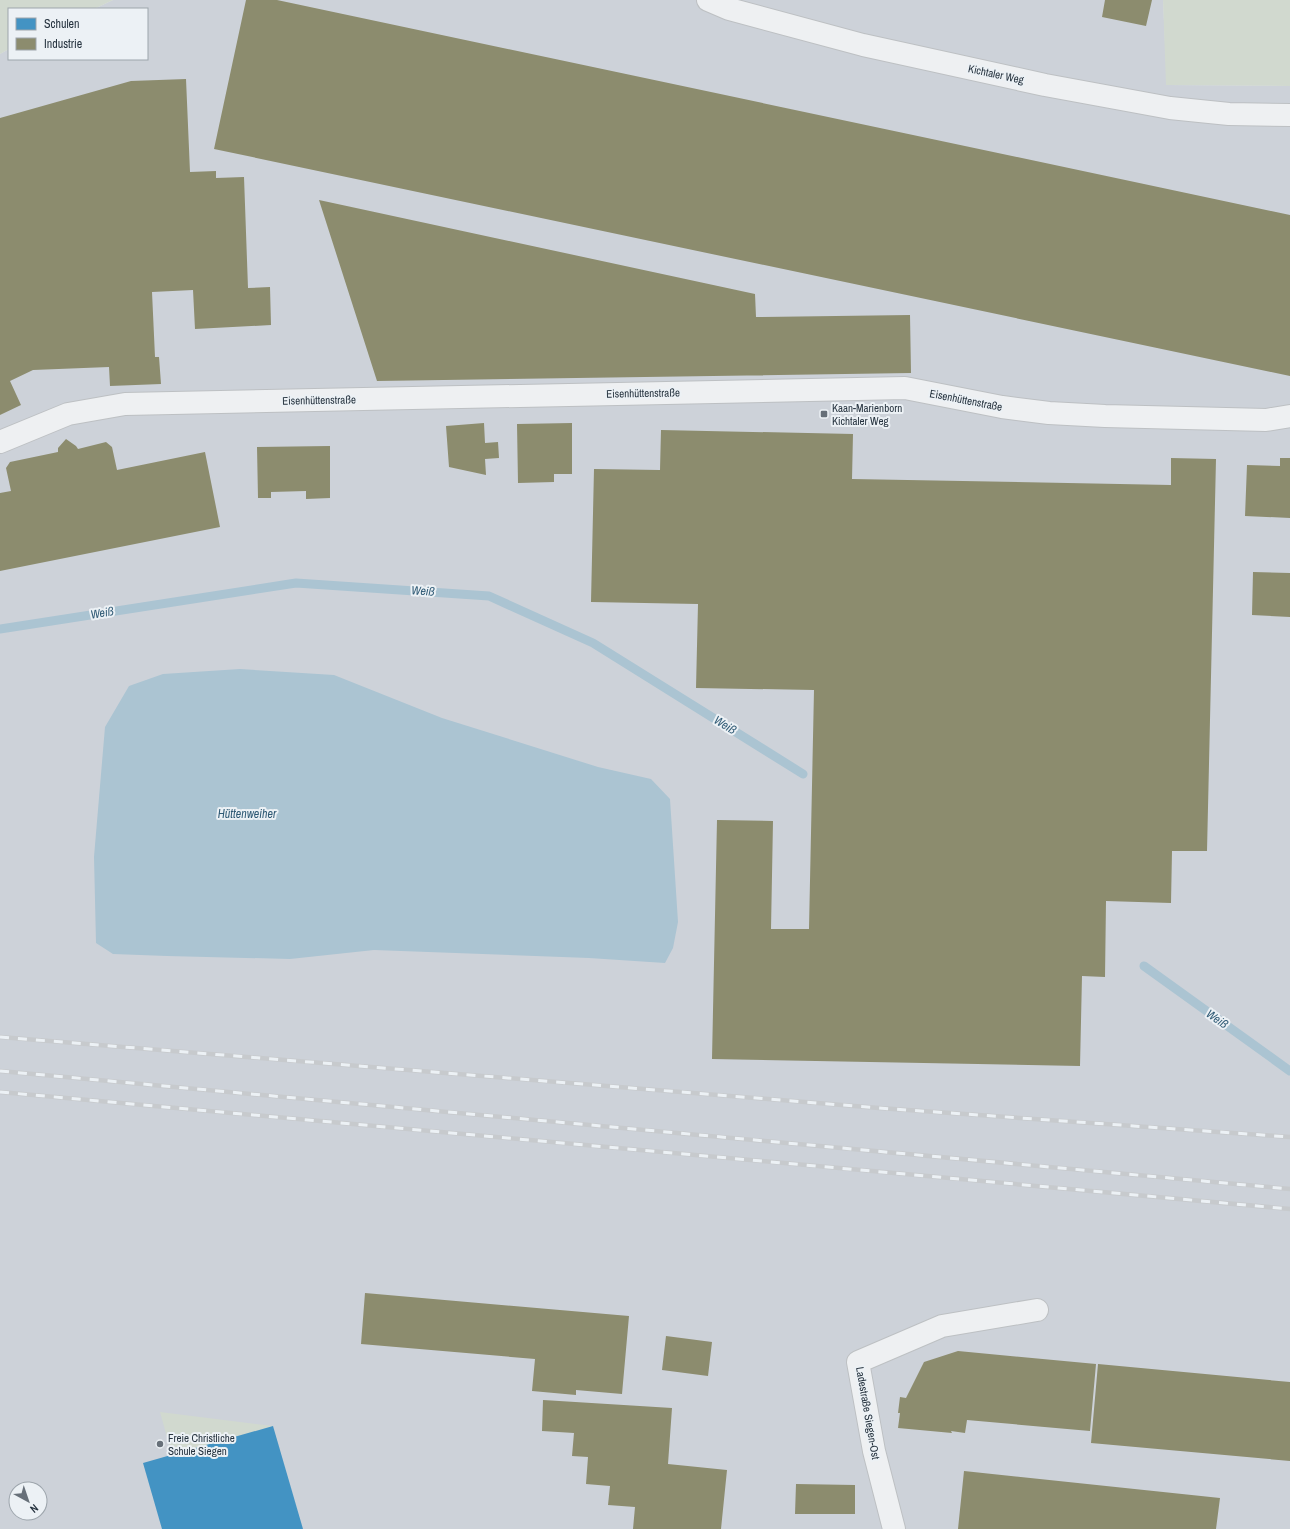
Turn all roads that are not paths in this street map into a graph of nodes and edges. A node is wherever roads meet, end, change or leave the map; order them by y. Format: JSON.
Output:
{"nodes":[{"id":1,"x":708,"y":0,"type":"edge"},
{"id":2,"x":1290,"y":115,"type":"edge"},
{"id":3,"x":1290,"y":416,"type":"edge"},
{"id":4,"x":0,"y":442,"type":"edge"},
{"id":5,"x":1037,"y":1310,"type":"dead end"},
{"id":6,"x":894,"y":1529,"type":"edge"}],
"edges":[{"from":1,"to":2,"type":"street","name":"Kichtaler Weg"},
{"from":3,"to":4,"type":"street","name":"Eisenhüttenstraße"},
{"from":5,"to":6,"type":"street","name":"Ladestraße Siegen-Ost"}]}
